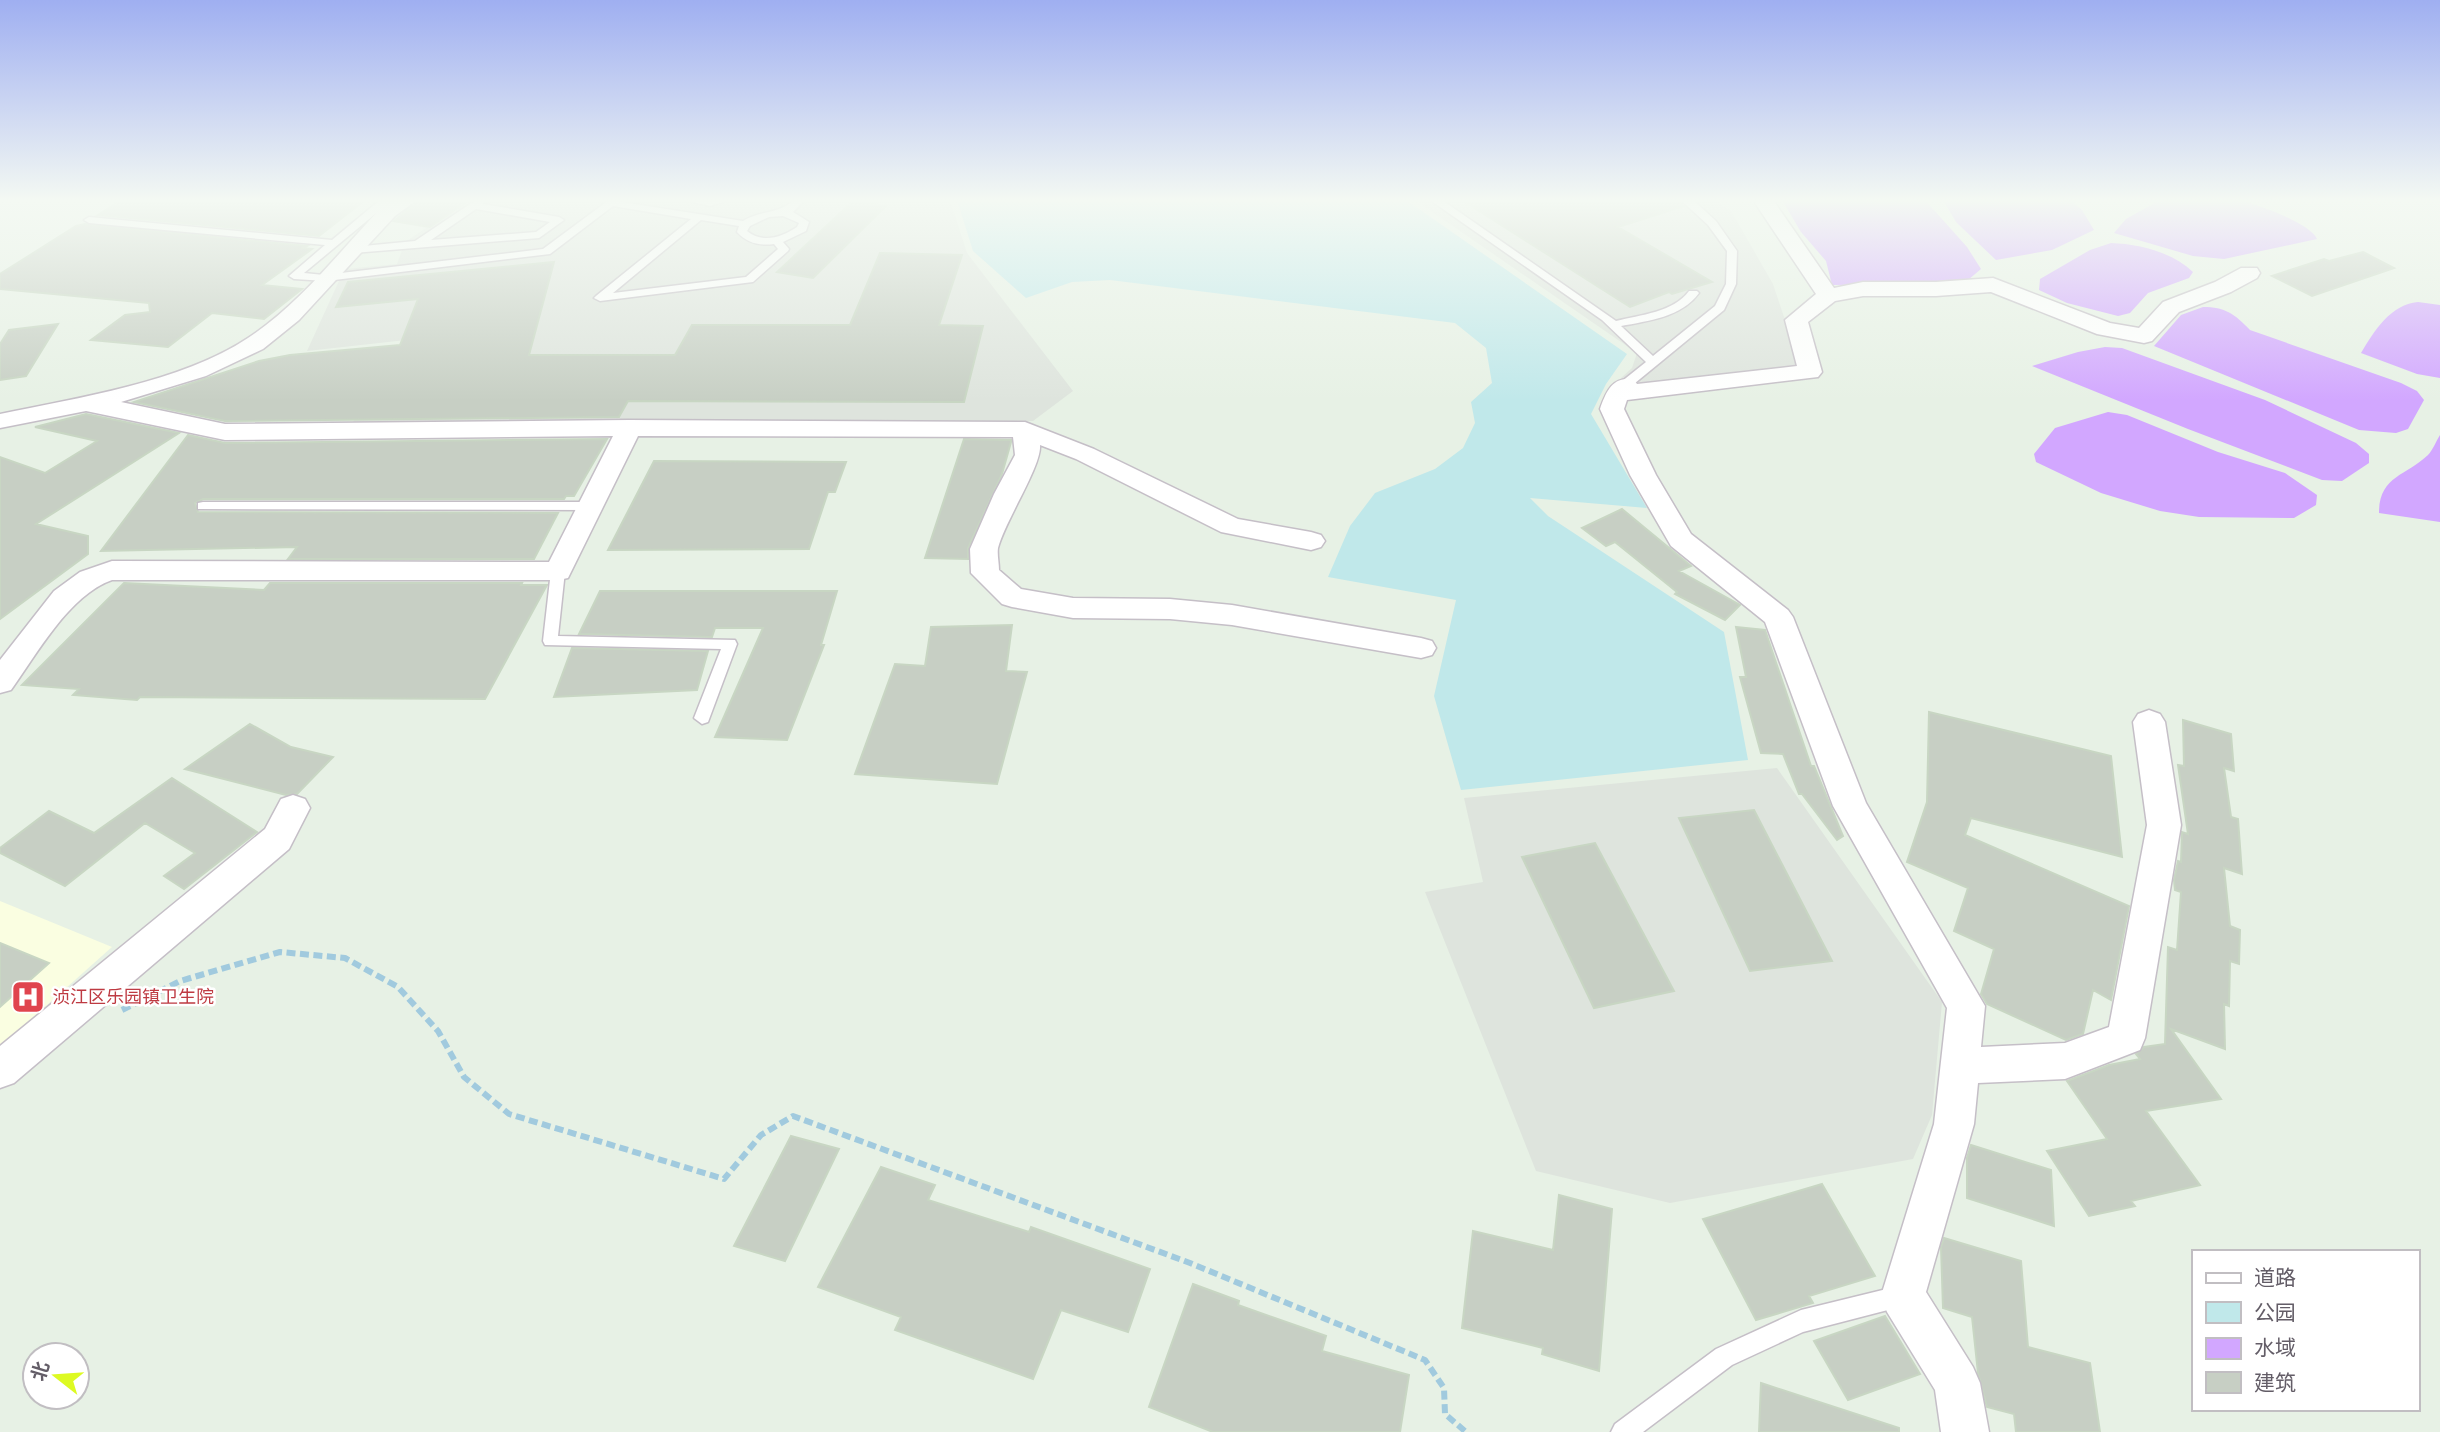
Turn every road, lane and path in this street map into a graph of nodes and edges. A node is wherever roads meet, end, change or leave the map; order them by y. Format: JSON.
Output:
{"nodes":[{"id":1,"x":309,"y":267,"type":"edge"},
{"id":2,"x":332,"y":267,"type":"edge"},
{"id":3,"x":416,"y":267,"type":"edge"},
{"id":4,"x":638,"y":267,"type":"edge"},
{"id":5,"x":765,"y":267,"type":"edge"},
{"id":6,"x":1529,"y":267,"type":"edge"},
{"id":7,"x":1732,"y":267,"type":"edge"},
{"id":8,"x":1808,"y":267,"type":"edge"},
{"id":9,"x":2249,"y":273,"type":"dead end"},
{"id":10,"x":327,"y":277,"type":"junction"},
{"id":11,"x":1693,"y":293,"type":"dead end"},
{"id":12,"x":1828,"y":296,"type":"junction"},
{"id":13,"x":1613,"y":325,"type":"junction"},
{"id":14,"x":1653,"y":363,"type":"junction"},
{"id":15,"x":1621,"y":390,"type":"junction"},
{"id":16,"x":86,"y":404,"type":"junction"},
{"id":17,"x":0,"y":421,"type":"edge"},
{"id":18,"x":629,"y":428,"type":"junction"},
{"id":19,"x":1025,"y":430,"type":"junction"},
{"id":20,"x":203,"y":506,"type":"dead end"},
{"id":21,"x":590,"y":506,"type":"junction"},
{"id":22,"x":1311,"y":541,"type":"dead end"},
{"id":23,"x":558,"y":571,"type":"junction"},
{"id":24,"x":1421,"y":648,"type":"dead end"},
{"id":25,"x":0,"y":682,"type":"edge"},
{"id":26,"x":702,"y":718,"type":"dead end"},
{"id":27,"x":2149,"y":722,"type":"dead end"},
{"id":28,"x":293,"y":808,"type":"dead end"},
{"id":29,"x":120,"y":1011,"type":"dead end"},
{"id":30,"x":1960,"y":1066,"type":"junction"},
{"id":31,"x":0,"y":1070,"type":"edge"},
{"id":32,"x":1903,"y":1296,"type":"junction"},
{"id":33,"x":1466,"y":1432,"type":"edge"},
{"id":34,"x":1623,"y":1432,"type":"edge"},
{"id":35,"x":1965,"y":1432,"type":"edge"}],
"edges":[{"from":1,"to":10,"type":"lane"},
{"from":2,"to":10,"type":"street"},
{"from":3,"to":10,"type":"lane"},
{"from":4,"to":5,"type":"lane"},
{"from":6,"to":13,"type":"lane"},
{"from":7,"to":14,"type":"lane"},
{"from":8,"to":12,"type":"street"},
{"from":9,"to":12,"type":"street"},
{"from":10,"to":16,"type":"street"},
{"from":11,"to":13,"type":"lane"},
{"from":12,"to":15,"type":"street"},
{"from":13,"to":14,"type":"lane"},
{"from":14,"to":15,"type":"lane"},
{"from":15,"to":30,"type":"street"},
{"from":16,"to":17,"type":"street"},
{"from":16,"to":18,"type":"street"},
{"from":18,"to":19,"type":"street"},
{"from":18,"to":21,"type":"street"},
{"from":19,"to":22,"type":"street"},
{"from":19,"to":24,"type":"street"},
{"from":20,"to":21,"type":"lane"},
{"from":21,"to":23,"type":"street"},
{"from":23,"to":25,"type":"street"},
{"from":23,"to":26,"type":"lane"},
{"from":27,"to":30,"type":"street"},
{"from":28,"to":31,"type":"street"},
{"from":29,"to":33,"type":"path"},
{"from":30,"to":32,"type":"street"},
{"from":32,"to":34,"type":"lane"},
{"from":32,"to":35,"type":"street"}]}
